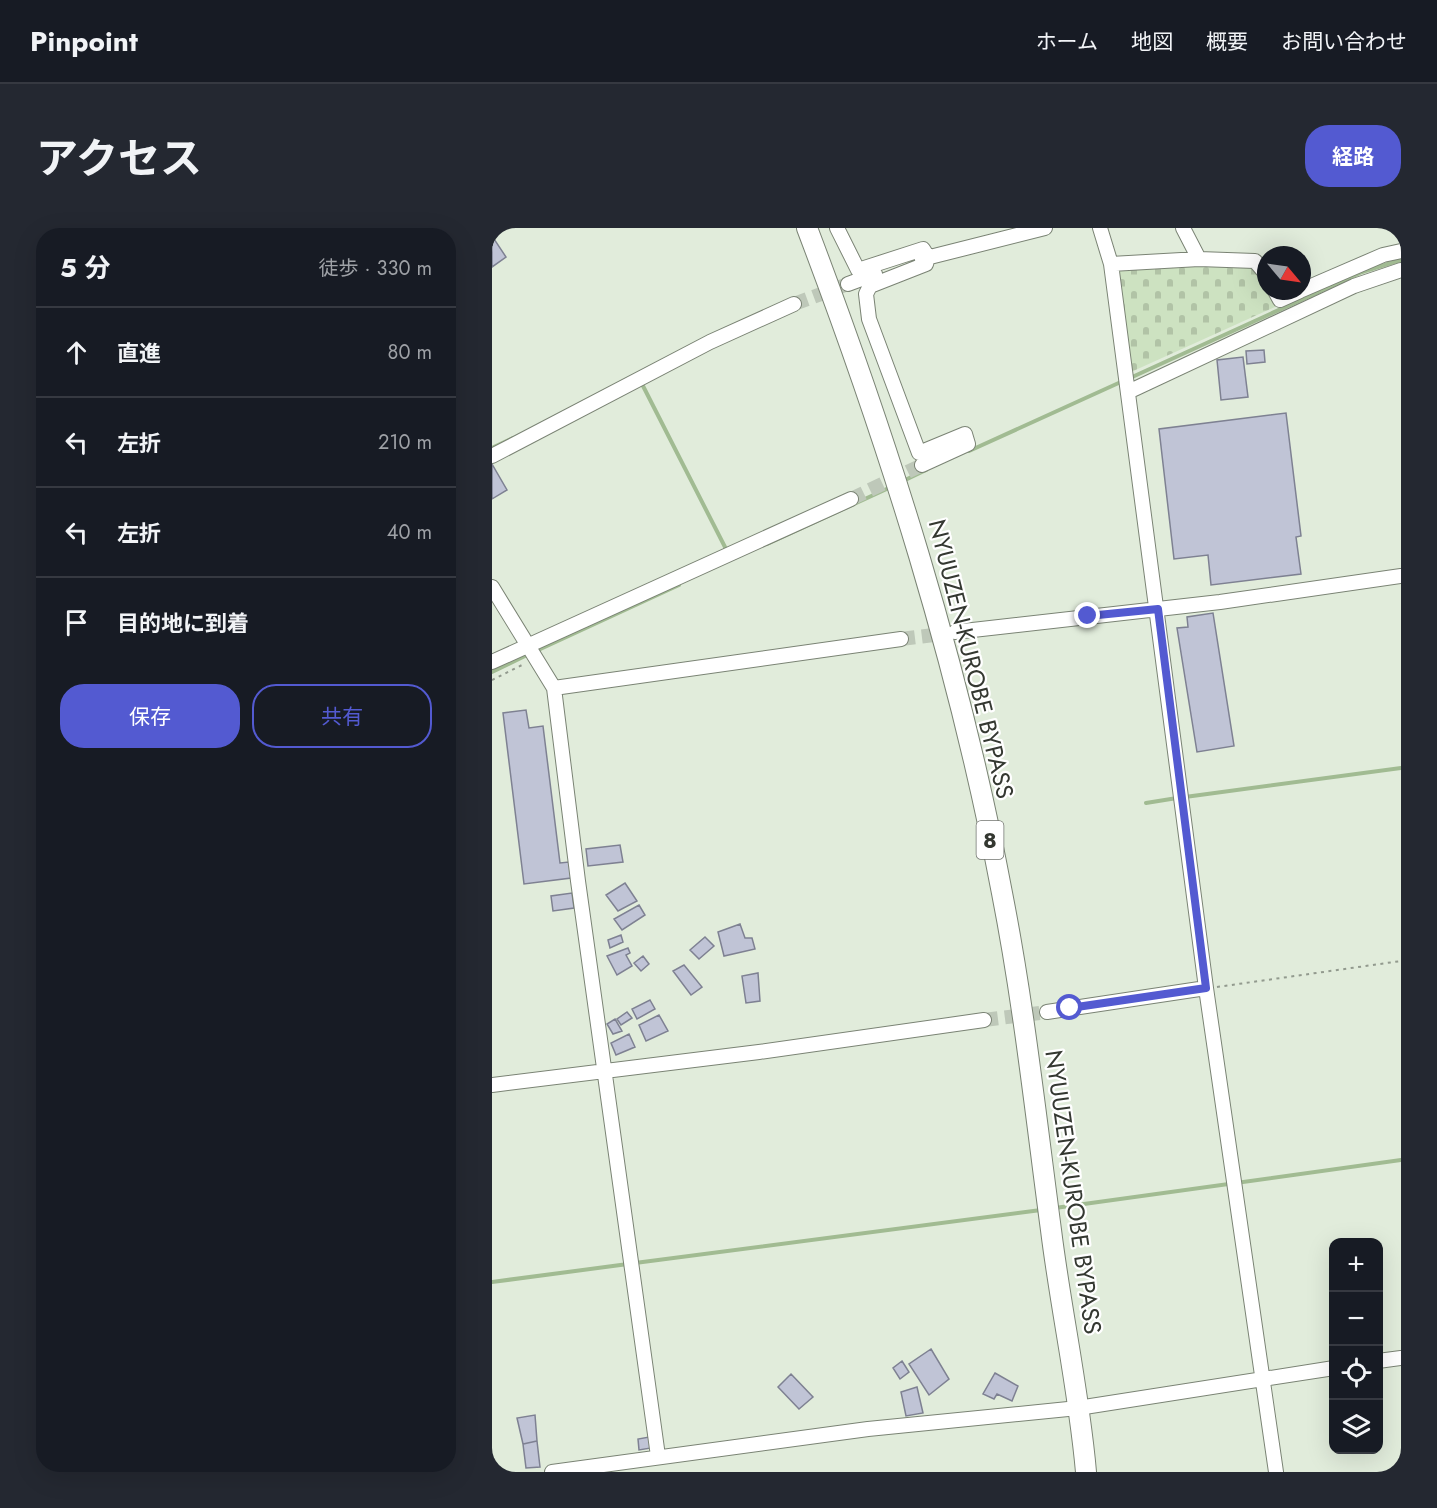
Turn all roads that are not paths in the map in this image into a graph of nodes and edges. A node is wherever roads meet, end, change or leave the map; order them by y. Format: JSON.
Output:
{"nodes":[{"id":1,"x":807,"y":228,"type":"edge"},
{"id":2,"x":837,"y":228,"type":"edge"},
{"id":3,"x":1045,"y":228,"type":"edge"},
{"id":4,"x":1100,"y":228,"type":"edge"},
{"id":5,"x":1183,"y":228,"type":"edge"},
{"id":6,"x":1401,"y":251,"type":"edge"},
{"id":7,"x":928,"y":257,"type":"junction"},
{"id":8,"x":1199,"y":259,"type":"junction"},
{"id":9,"x":1257,"y":263,"type":"edge"},
{"id":10,"x":1111,"y":264,"type":"junction"},
{"id":11,"x":1401,"y":270,"type":"edge"},
{"id":12,"x":848,"y":284,"type":"tunnel mouth"},
{"id":13,"x":1311,"y":287,"type":"edge"},
{"id":14,"x":794,"y":304,"type":"tunnel mouth"},
{"id":15,"x":1128,"y":392,"type":"junction"},
{"id":16,"x":492,"y":456,"type":"edge"},
{"id":17,"x":922,"y":465,"type":"tunnel mouth"},
{"id":18,"x":851,"y":499,"type":"tunnel mouth"},
{"id":19,"x":1401,"y":576,"type":"edge"},
{"id":20,"x":492,"y":587,"type":"edge"},
{"id":21,"x":1158,"y":609,"type":"junction"},
{"id":22,"x":954,"y":632,"type":"tunnel mouth"},
{"id":23,"x":901,"y":639,"type":"tunnel mouth"},
{"id":24,"x":528,"y":645,"type":"junction"},
{"id":25,"x":492,"y":662,"type":"edge"},
{"id":26,"x":554,"y":688,"type":"junction"},
{"id":27,"x":1206,"y":988,"type":"junction"},
{"id":28,"x":1047,"y":1012,"type":"tunnel mouth"},
{"id":29,"x":984,"y":1020,"type":"tunnel mouth"},
{"id":30,"x":604,"y":1072,"type":"junction"},
{"id":31,"x":492,"y":1085,"type":"edge"},
{"id":32,"x":1401,"y":1358,"type":"edge"},
{"id":33,"x":1383,"y":1360,"type":"edge"},
{"id":34,"x":1329,"y":1369,"type":"edge"},
{"id":35,"x":1264,"y":1378,"type":"junction"},
{"id":36,"x":1077,"y":1408,"type":"junction"},
{"id":37,"x":658,"y":1456,"type":"junction"},
{"id":38,"x":555,"y":1472,"type":"edge"},
{"id":39,"x":1086,"y":1472,"type":"edge"},
{"id":40,"x":1276,"y":1472,"type":"edge"}],
"edges":[{"from":1,"to":36,"type":"highway","name":"NYUUZEN-KUROBE BYPASS","number":"8"},
{"from":2,"to":7,"type":"street"},
{"from":3,"to":7,"type":"street"},
{"from":4,"to":10,"type":"street"},
{"from":5,"to":8,"type":"street"},
{"from":6,"to":13,"type":"street"},
{"from":7,"to":12,"type":"street"},
{"from":7,"to":17,"type":"street"},
{"from":8,"to":9,"type":"street"},
{"from":8,"to":10,"type":"street"},
{"from":10,"to":15,"type":"street"},
{"from":11,"to":15,"type":"street"},
{"from":14,"to":16,"type":"street"},
{"from":15,"to":21,"type":"street"},
{"from":18,"to":24,"type":"street"},
{"from":19,"to":21,"type":"street"},
{"from":20,"to":24,"type":"street"},
{"from":21,"to":22,"type":"street"},
{"from":21,"to":27,"type":"street"},
{"from":23,"to":26,"type":"street"},
{"from":24,"to":25,"type":"street"},
{"from":24,"to":26,"type":"street"},
{"from":26,"to":30,"type":"street"},
{"from":27,"to":28,"type":"street"},
{"from":27,"to":35,"type":"street"},
{"from":29,"to":30,"type":"street"},
{"from":30,"to":31,"type":"street"},
{"from":30,"to":37,"type":"street"},
{"from":32,"to":33,"type":"street"},
{"from":34,"to":35,"type":"street"},
{"from":35,"to":36,"type":"street"},
{"from":35,"to":40,"type":"street"},
{"from":36,"to":37,"type":"street"},
{"from":36,"to":39,"type":"highway","name":"NYUUZEN-KUROBE BYPASS","number":"8"},
{"from":37,"to":38,"type":"street"}]}
